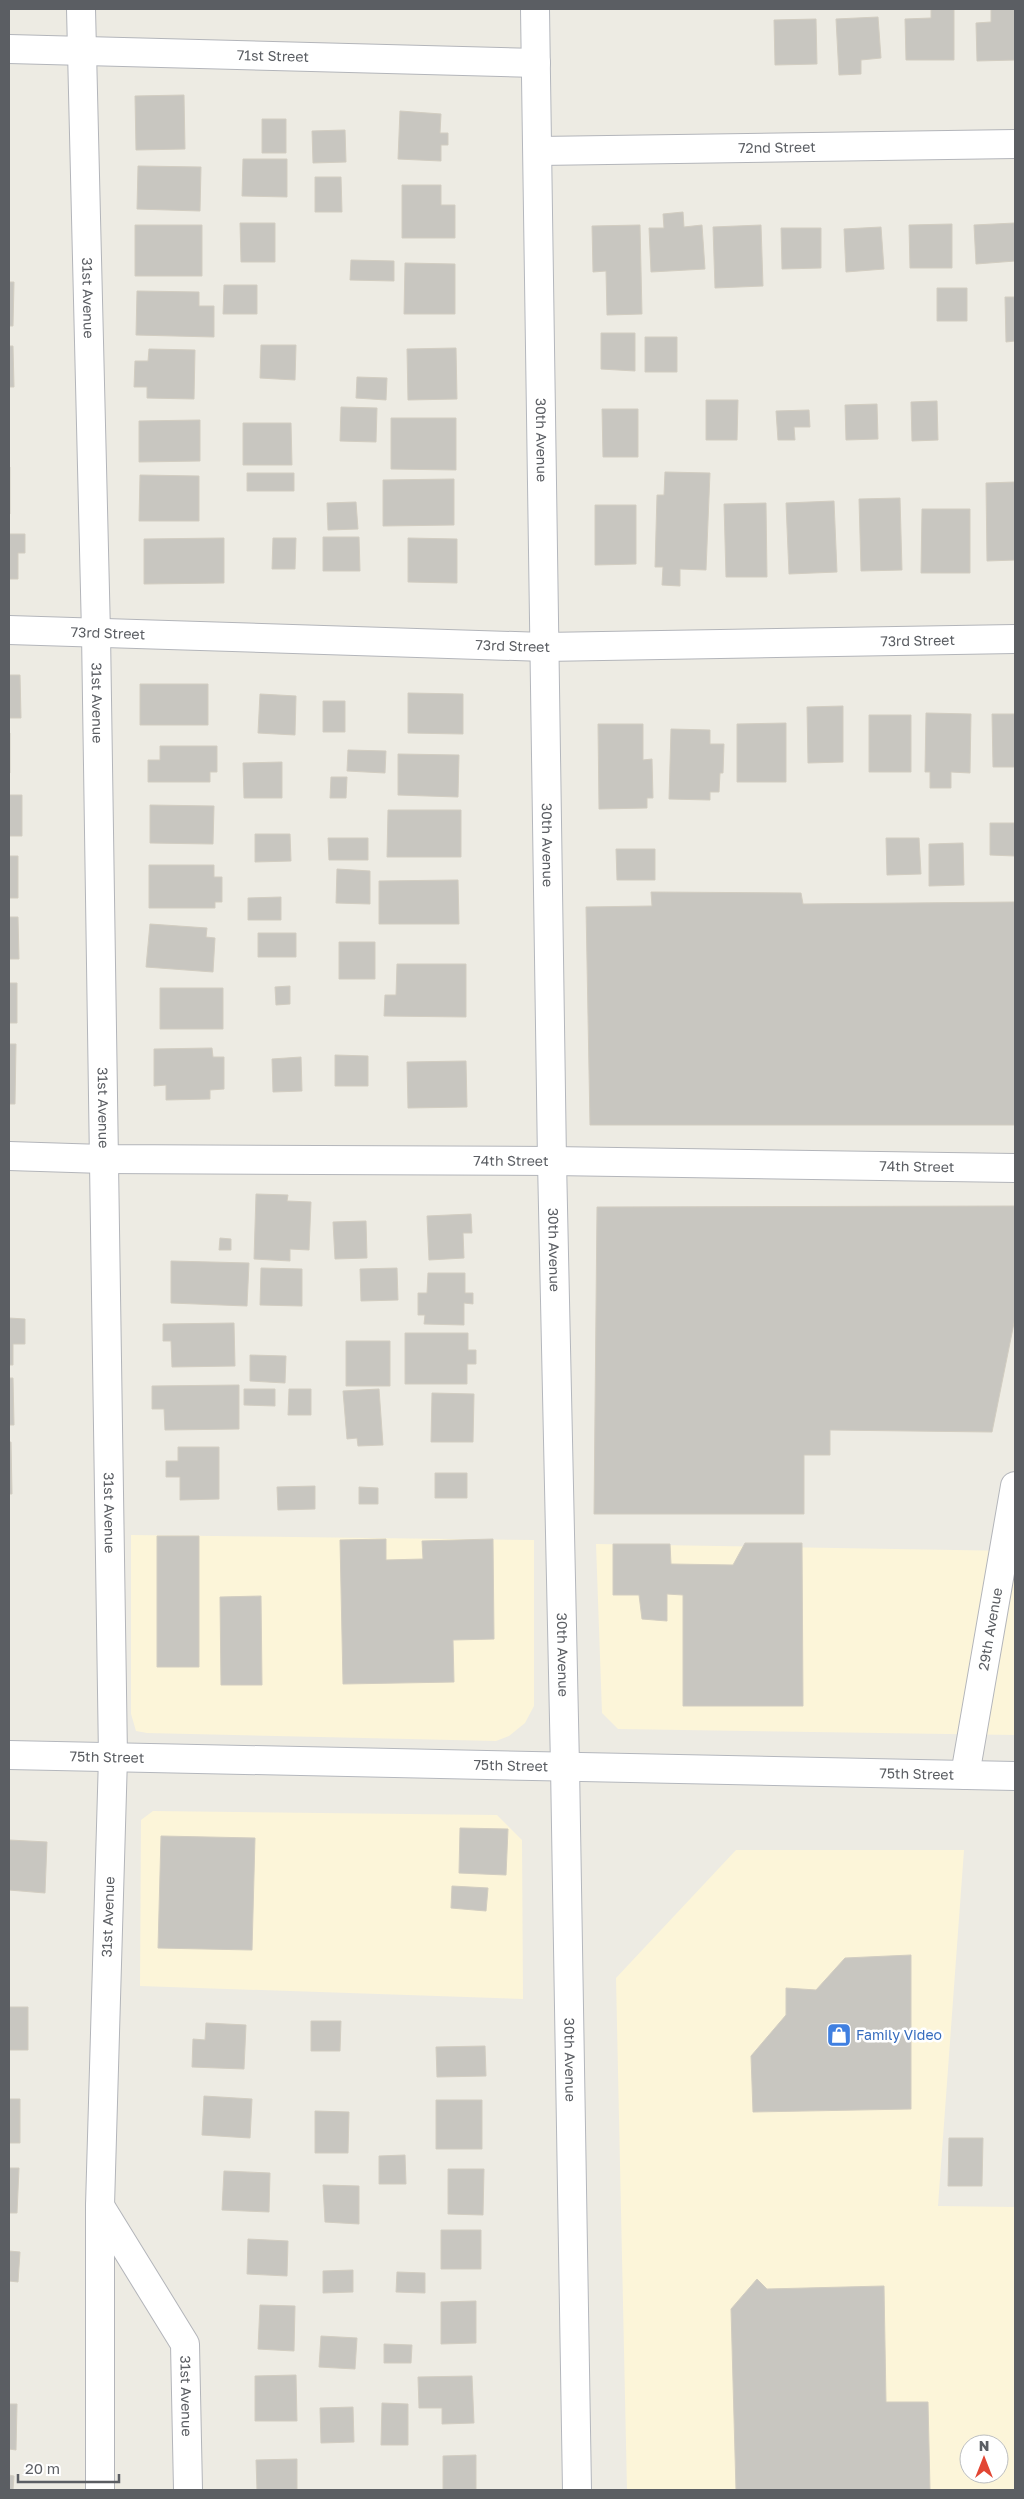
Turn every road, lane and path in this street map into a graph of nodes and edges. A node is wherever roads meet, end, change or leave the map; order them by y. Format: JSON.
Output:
{"nodes":[{"id":1,"x":81,"y":9,"type":"edge"},
{"id":2,"x":535,"y":9,"type":"edge"},
{"id":3,"x":9,"y":49,"type":"edge"},
{"id":4,"x":82,"y":50,"type":"junction"},
{"id":5,"x":536,"y":64,"type":"junction"},
{"id":6,"x":1015,"y":144,"type":"edge"},
{"id":7,"x":539,"y":151,"type":"junction"},
{"id":8,"x":9,"y":630,"type":"edge"},
{"id":9,"x":96,"y":633,"type":"junction"},
{"id":10,"x":1015,"y":639,"type":"edge"},
{"id":11,"x":544,"y":647,"type":"junction"},
{"id":12,"x":9,"y":1156,"type":"edge"},
{"id":13,"x":103,"y":1159,"type":"junction"},
{"id":14,"x":552,"y":1161,"type":"junction"},
{"id":15,"x":1015,"y":1168,"type":"edge"},
{"id":16,"x":1015,"y":1486,"type":"edge"},
{"id":17,"x":9,"y":1755,"type":"edge"},
{"id":18,"x":113,"y":1757,"type":"junction"},
{"id":19,"x":565,"y":1766,"type":"junction"},
{"id":20,"x":965,"y":1775,"type":"junction"},
{"id":21,"x":1015,"y":1776,"type":"edge"},
{"id":22,"x":100,"y":2206,"type":"junction"},
{"id":23,"x":100,"y":2490,"type":"edge"},
{"id":24,"x":188,"y":2490,"type":"edge"},
{"id":25,"x":577,"y":2490,"type":"edge"}],
"edges":[{"from":1,"to":4,"type":"street","name":"31st Avenue"},
{"from":2,"to":5,"type":"street","name":"30th Avenue"},
{"from":3,"to":4,"type":"street","name":"71st Street"},
{"from":4,"to":5,"type":"street","name":"71st Street"},
{"from":4,"to":9,"type":"street","name":"31st Avenue"},
{"from":5,"to":7,"type":"street","name":"30th Avenue"},
{"from":6,"to":7,"type":"street","name":"72nd Street"},
{"from":7,"to":11,"type":"street","name":"30th Avenue"},
{"from":8,"to":9,"type":"street","name":"73rd Street"},
{"from":9,"to":11,"type":"street","name":"73rd Street"},
{"from":9,"to":13,"type":"street","name":"31st Avenue"},
{"from":10,"to":11,"type":"street","name":"73rd Street"},
{"from":11,"to":14,"type":"street","name":"30th Avenue"},
{"from":12,"to":13,"type":"street","name":"74th Street"},
{"from":13,"to":14,"type":"street","name":"74th Street"},
{"from":13,"to":18,"type":"street","name":"31st Avenue"},
{"from":14,"to":15,"type":"street","name":"74th Street"},
{"from":14,"to":19,"type":"street","name":"30th Avenue"},
{"from":16,"to":20,"type":"street","name":"29th Avenue"},
{"from":17,"to":18,"type":"street","name":"75th Street"},
{"from":18,"to":19,"type":"street","name":"75th Street"},
{"from":18,"to":22,"type":"street","name":"31st Avenue"},
{"from":19,"to":20,"type":"street","name":"75th Street"},
{"from":19,"to":25,"type":"street","name":"30th Avenue"},
{"from":20,"to":21,"type":"street","name":"75th Street"},
{"from":22,"to":23,"type":"street","name":"31st Avenue"},
{"from":22,"to":24,"type":"street","name":"31st Avenue"}]}
